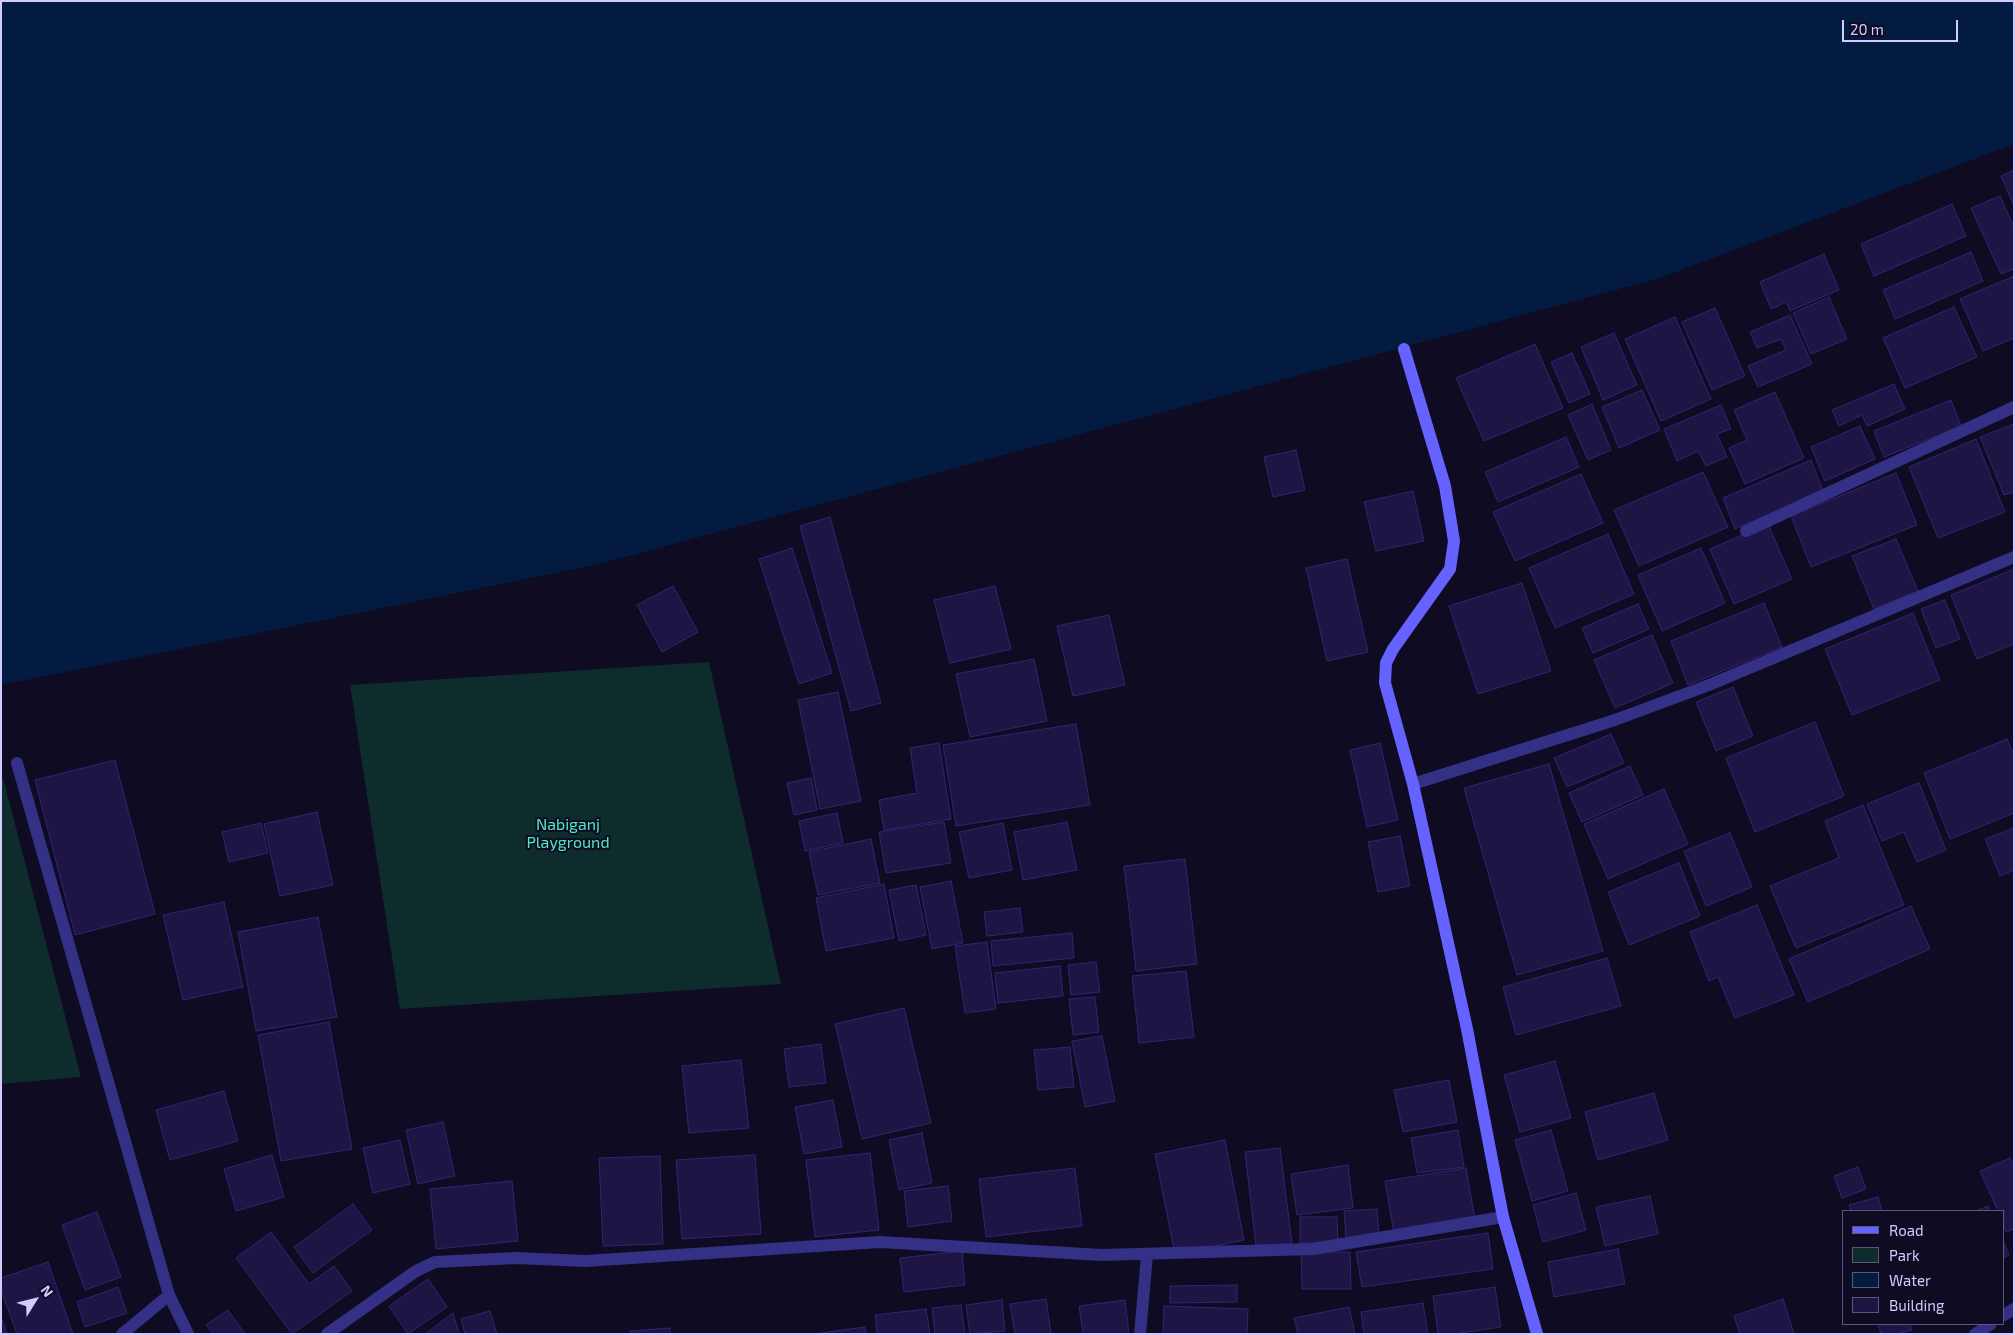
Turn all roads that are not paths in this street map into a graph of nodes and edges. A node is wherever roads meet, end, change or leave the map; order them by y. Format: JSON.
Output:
{"nodes":[{"id":1,"x":1404,"y":349,"type":"dead end"},
{"id":2,"x":2014,"y":407,"type":"edge"},
{"id":3,"x":1746,"y":531,"type":"dead end"},
{"id":4,"x":2014,"y":557,"type":"edge"},
{"id":5,"x":17,"y":763,"type":"dead end"},
{"id":6,"x":1413,"y":784,"type":"junction"},
{"id":7,"x":1503,"y":1217,"type":"junction"},
{"id":8,"x":1147,"y":1255,"type":"junction"},
{"id":9,"x":169,"y":1295,"type":"junction"},
{"id":10,"x":1989,"y":1325,"type":"edge"},
{"id":11,"x":122,"y":1334,"type":"edge"},
{"id":12,"x":188,"y":1334,"type":"edge"},
{"id":13,"x":327,"y":1334,"type":"edge"},
{"id":14,"x":1140,"y":1334,"type":"edge"},
{"id":15,"x":1537,"y":1334,"type":"edge"},
{"id":16,"x":1975,"y":1334,"type":"edge"}],
"edges":[{"from":1,"to":6,"type":"main road"},
{"from":2,"to":3,"type":"street"},
{"from":4,"to":6,"type":"street"},
{"from":5,"to":9,"type":"street"},
{"from":6,"to":7,"type":"main road"},
{"from":7,"to":8,"type":"street"},
{"from":7,"to":15,"type":"main road"},
{"from":8,"to":13,"type":"street"},
{"from":8,"to":14,"type":"street"},
{"from":9,"to":11,"type":"street"},
{"from":9,"to":12,"type":"street"},
{"from":10,"to":16,"type":"street"}]}
